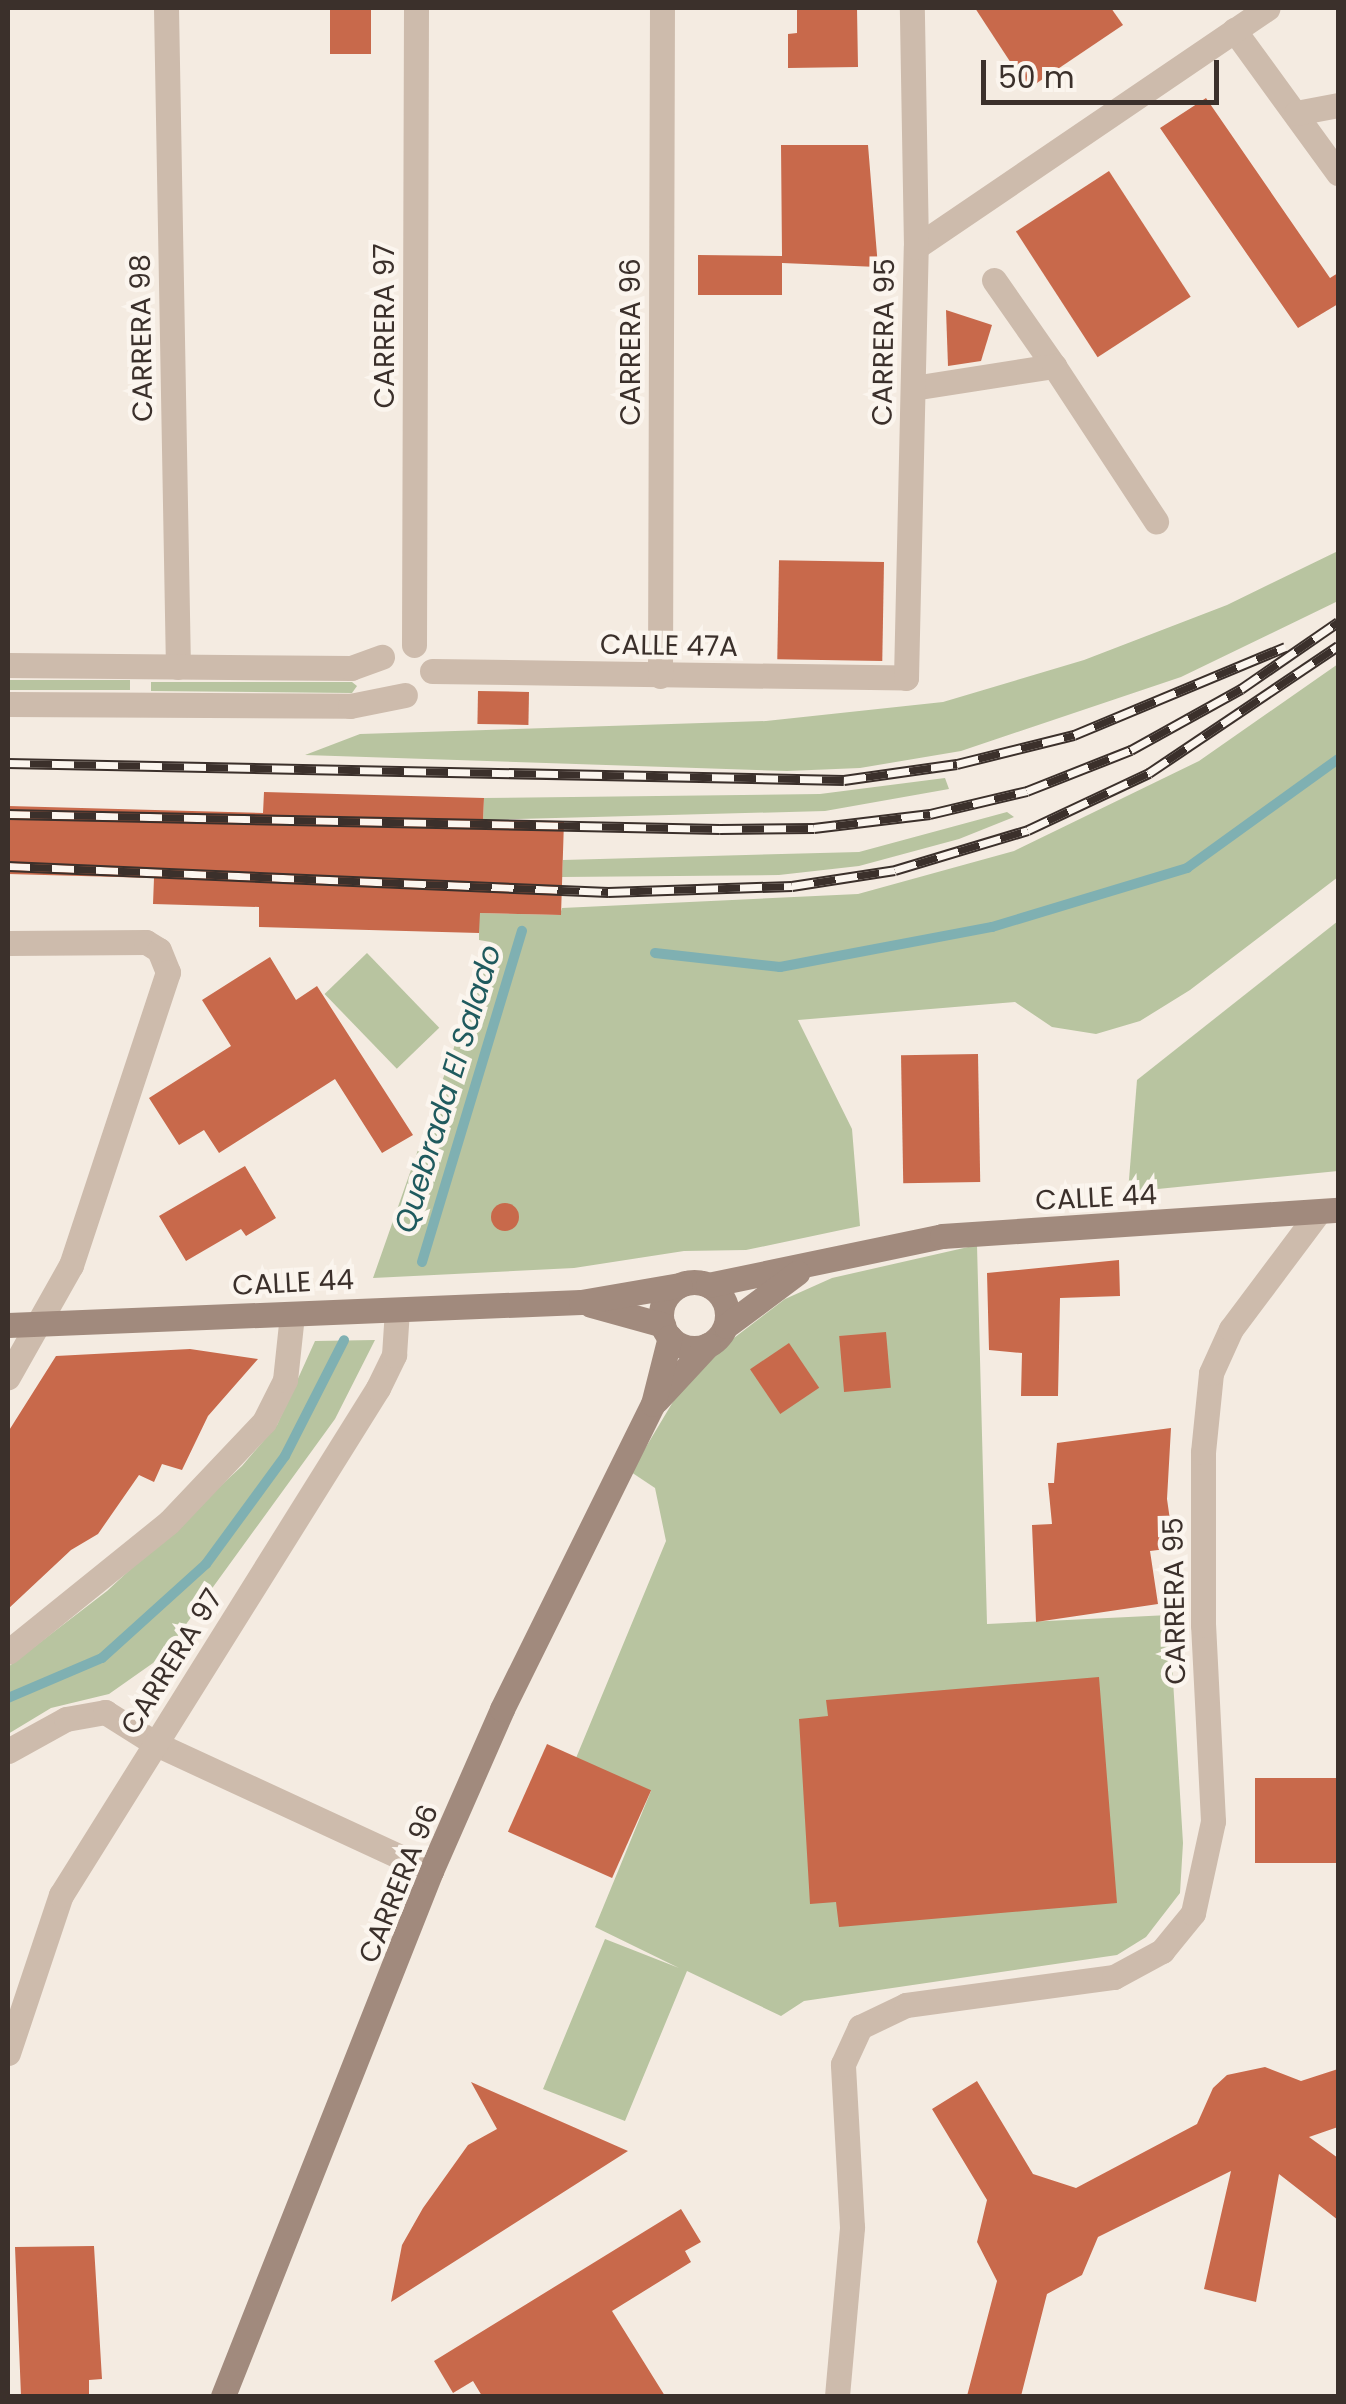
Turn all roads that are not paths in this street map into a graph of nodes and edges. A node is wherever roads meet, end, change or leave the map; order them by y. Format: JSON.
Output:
{"nodes":[{"id":1,"x":166,"y":8,"type":"edge"},
{"id":2,"x":416,"y":8,"type":"edge"},
{"id":3,"x":662,"y":8,"type":"edge"},
{"id":4,"x":912,"y":8,"type":"edge"},
{"id":5,"x":1268,"y":8,"type":"edge"},
{"id":6,"x":1234,"y":30,"type":"junction"},
{"id":7,"x":1338,"y":105,"type":"edge"},
{"id":8,"x":1296,"y":113,"type":"junction"},
{"id":9,"x":1338,"y":172,"type":"edge"},
{"id":10,"x":916,"y":247,"type":"junction"},
{"id":11,"x":994,"y":280,"type":"dead end"},
{"id":12,"x":1054,"y":366,"type":"junction"},
{"id":13,"x":913,"y":388,"type":"junction"},
{"id":14,"x":1156,"y":522,"type":"dead end"},
{"id":15,"x":414,"y":645,"type":"junction"},
{"id":16,"x":382,"y":657,"type":"junction"},
{"id":17,"x":8,"y":665,"type":"edge"},
{"id":18,"x":178,"y":667,"type":"junction"},
{"id":19,"x":432,"y":671,"type":"junction"},
{"id":20,"x":660,"y":676,"type":"junction"},
{"id":21,"x":906,"y":678,"type":"joint"},
{"id":22,"x":405,"y":695,"type":"junction"},
{"id":23,"x":8,"y":704,"type":"edge"},
{"id":24,"x":8,"y":943,"type":"edge"},
{"id":25,"x":1328,"y":1212,"type":"edge"},
{"id":26,"x":801,"y":1270,"type":"junction"},
{"id":27,"x":708,"y":1284,"type":"junction"},
{"id":28,"x":680,"y":1285,"type":"junction"},
{"id":29,"x":581,"y":1302,"type":"junction"},
{"id":30,"x":397,"y":1310,"type":"junction"},
{"id":31,"x":292,"y":1314,"type":"junction"},
{"id":32,"x":8,"y":1325,"type":"edge"},
{"id":33,"x":36,"y":1325,"type":"junction"},
{"id":34,"x":726,"y":1326,"type":"junction"},
{"id":35,"x":666,"y":1331,"type":"junction"},
{"id":36,"x":708,"y":1345,"type":"junction"},
{"id":37,"x":8,"y":1377,"type":"edge"},
{"id":38,"x":653,"y":1404,"type":"junction"},
{"id":39,"x":8,"y":1652,"type":"edge"},
{"id":40,"x":156,"y":1744,"type":"junction"},
{"id":41,"x":8,"y":1751,"type":"edge"},
{"id":42,"x":431,"y":1871,"type":"junction"},
{"id":43,"x":8,"y":2054,"type":"edge"},
{"id":44,"x":222,"y":2396,"type":"edge"},
{"id":45,"x":837,"y":2396,"type":"edge"}],
"edges":[{"from":1,"to":18,"type":"street","name":"CARRERA 98"},
{"from":2,"to":15,"type":"street","name":"CARRERA 97"},
{"from":3,"to":20,"type":"street","name":"CARRERA 96"},
{"from":4,"to":10,"type":"street","name":"CARRERA 95"},
{"from":5,"to":6,"type":"street"},
{"from":6,"to":8,"type":"street"},
{"from":6,"to":10,"type":"street"},
{"from":7,"to":8,"type":"street"},
{"from":8,"to":9,"type":"street"},
{"from":10,"to":13,"type":"street","name":"CARRERA 95"},
{"from":11,"to":12,"type":"street"},
{"from":12,"to":13,"type":"street"},
{"from":12,"to":14,"type":"street"},
{"from":13,"to":21,"type":"street","name":"CARRERA 95"},
{"from":15,"to":16,"type":"street"},
{"from":15,"to":19,"type":"street"},
{"from":16,"to":18,"type":"street"},
{"from":16,"to":22,"type":"street"},
{"from":17,"to":18,"type":"street"},
{"from":19,"to":20,"type":"street","name":"CALLE 47A"},
{"from":19,"to":22,"type":"street"},
{"from":20,"to":21,"type":"street","name":"CALLE 47A"},
{"from":22,"to":23,"type":"street"},
{"from":24,"to":33,"type":"street"},
{"from":25,"to":26,"type":"street","name":"CALLE 44"},
{"from":25,"to":45,"type":"street","name":"CARRERA 95"},
{"from":26,"to":27,"type":"street","name":"CALLE 44"},
{"from":26,"to":34,"type":"street","name":"CALLE 44"},
{"from":27,"to":28,"type":"street"},
{"from":27,"to":34,"type":"street"},
{"from":28,"to":29,"type":"street","name":"CALLE 44"},
{"from":28,"to":35,"type":"street"},
{"from":29,"to":30,"type":"street","name":"CALLE 44"},
{"from":29,"to":35,"type":"street","name":"CALLE 44"},
{"from":30,"to":31,"type":"street","name":"CALLE 44"},
{"from":30,"to":40,"type":"street","name":"CARRERA 97"},
{"from":31,"to":33,"type":"street","name":"CALLE 44"},
{"from":31,"to":39,"type":"street"},
{"from":32,"to":33,"type":"street","name":"CALLE 44"},
{"from":33,"to":37,"type":"street"},
{"from":34,"to":36,"type":"street"},
{"from":35,"to":36,"type":"street"},
{"from":35,"to":38,"type":"street","name":"CARRERA 96"},
{"from":36,"to":38,"type":"street","name":"CARRERA 96"},
{"from":38,"to":42,"type":"street","name":"CARRERA 96"},
{"from":40,"to":41,"type":"street"},
{"from":40,"to":42,"type":"street"},
{"from":40,"to":43,"type":"street","name":"CARRERA 97"},
{"from":42,"to":44,"type":"street","name":"CARRERA 96"}]}
